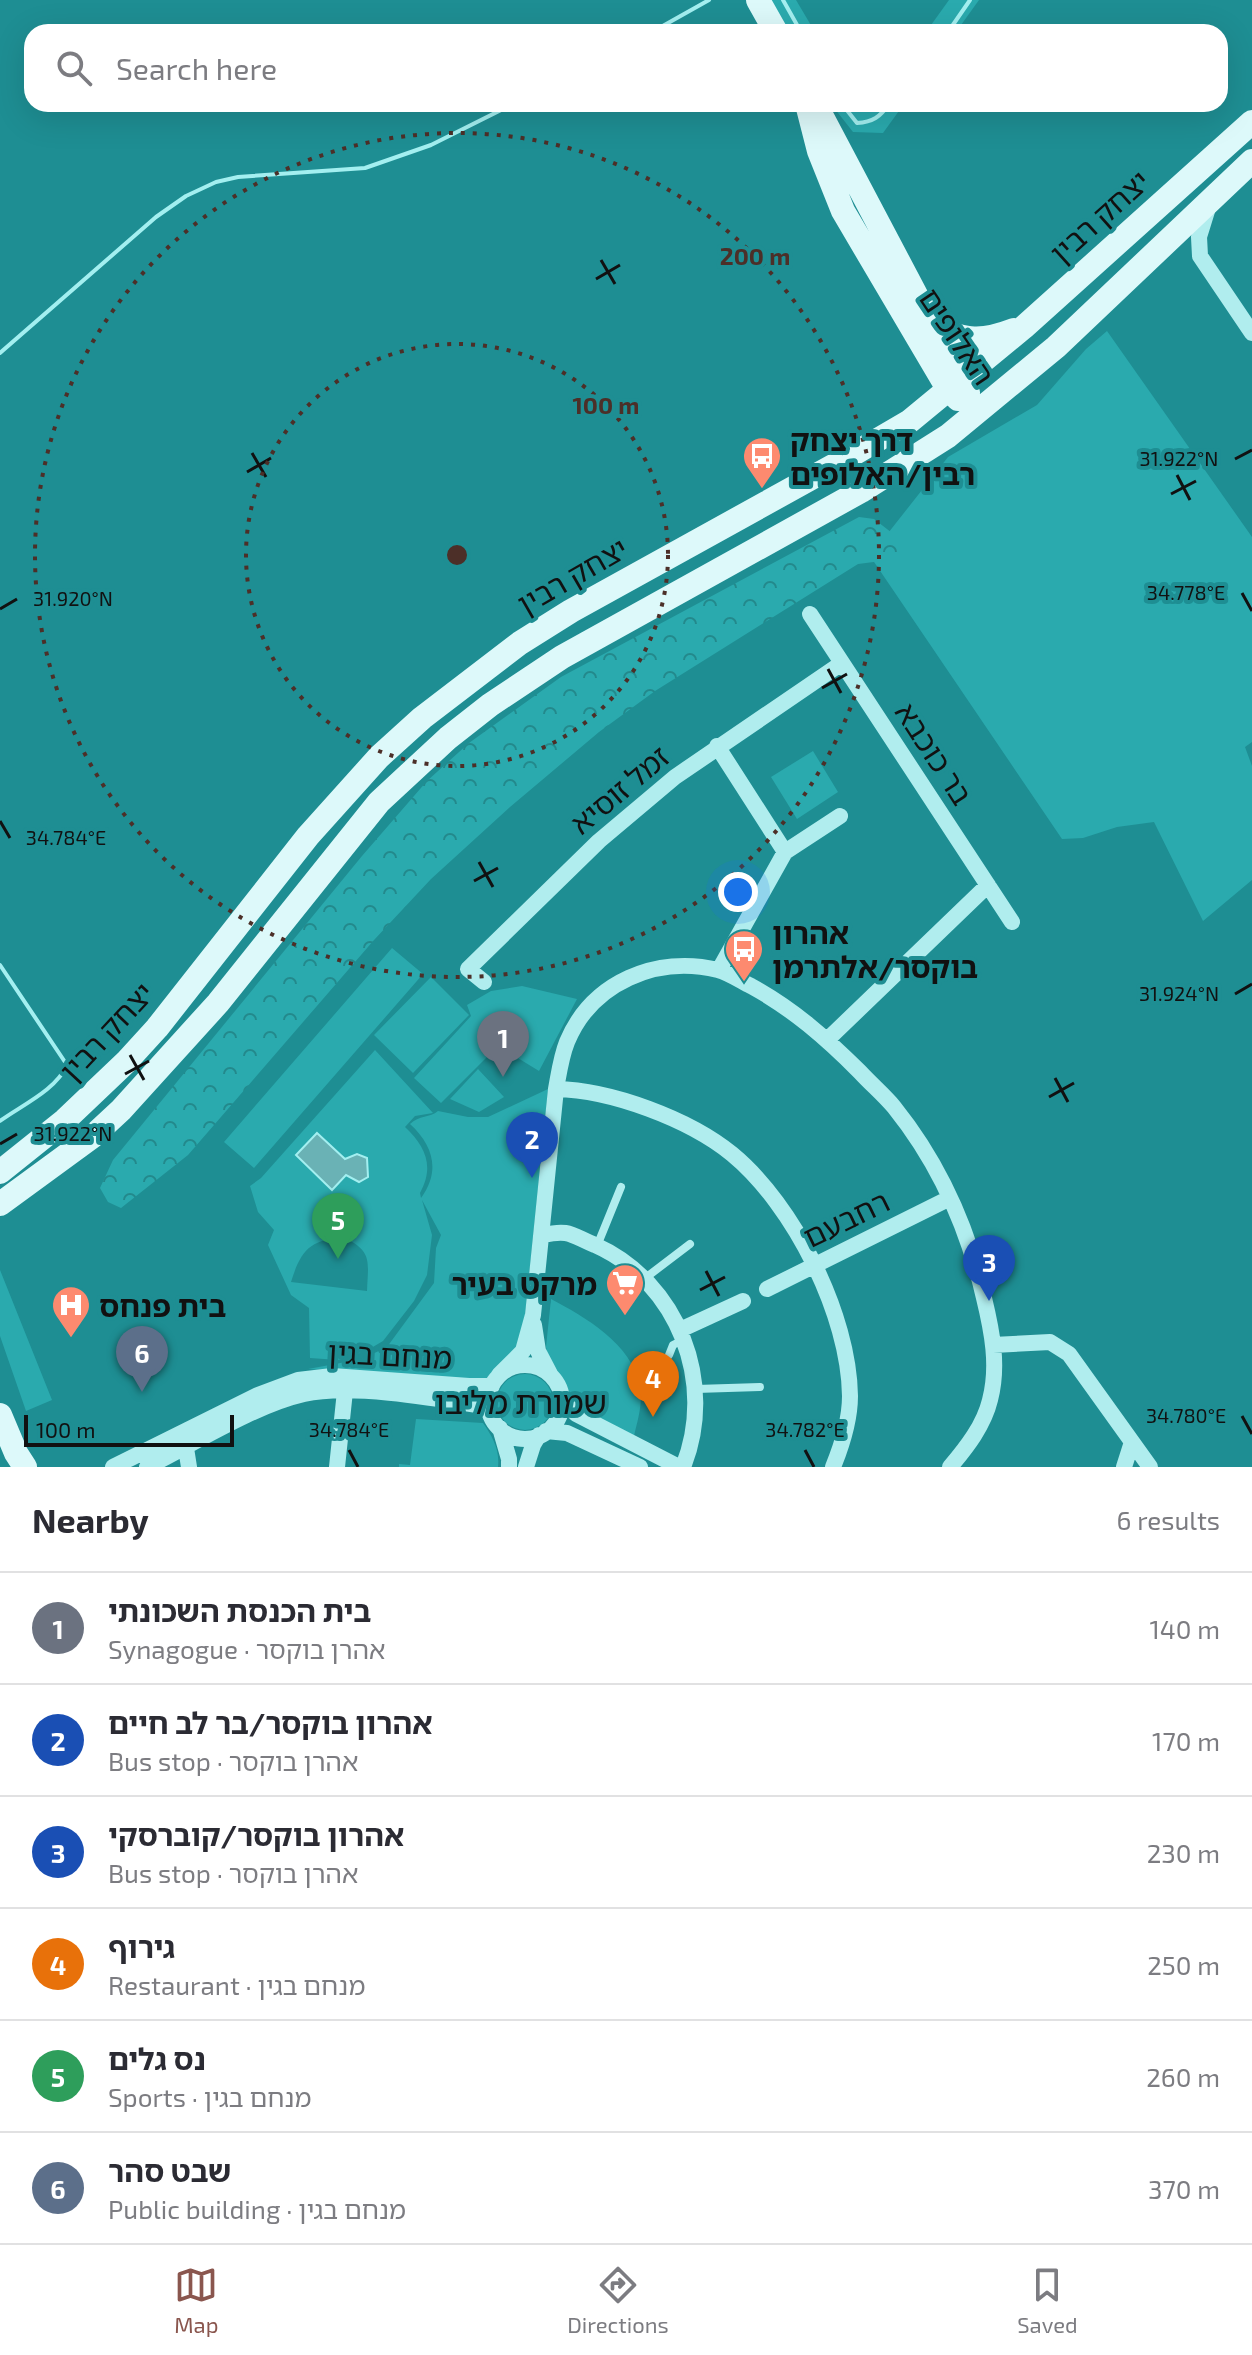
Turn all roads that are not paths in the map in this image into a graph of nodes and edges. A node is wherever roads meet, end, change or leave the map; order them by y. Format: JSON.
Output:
{"nodes":[{"id":1,"x":758,"y":0,"type":"edge"},
{"id":2,"x":772,"y":24,"type":"edge"},
{"id":3,"x":809,"y":112,"type":"edge"},
{"id":4,"x":819,"y":112,"type":"edge"},
{"id":5,"x":1252,"y":122,"type":"edge"},
{"id":6,"x":1252,"y":161,"type":"edge"},
{"id":7,"x":1215,"y":196,"type":"junction"},
{"id":8,"x":1024,"y":327,"type":"junction"},
{"id":9,"x":1250,"y":327,"type":"edge"},
{"id":10,"x":928,"y":337,"type":"junction"},
{"id":11,"x":956,"y":383,"type":"junction"},
{"id":12,"x":974,"y":415,"type":"junction"},
{"id":13,"x":910,"y":421,"type":"junction"},
{"id":14,"x":810,"y":614,"type":"dead end"},
{"id":15,"x":842,"y":663,"type":"junction"},
{"id":16,"x":717,"y":746,"type":"junction"},
{"id":17,"x":840,"y":816,"type":"dead end"},
{"id":18,"x":785,"y":852,"type":"junction"},
{"id":19,"x":988,"y":885,"type":"junction"},
{"id":20,"x":1012,"y":922,"type":"dead end"},
{"id":21,"x":719,"y":970,"type":"junction"},
{"id":22,"x":484,"y":982,"type":"dead end"},
{"id":23,"x":827,"y":1040,"type":"junction"},
{"id":24,"x":556,"y":1089,"type":"junction"},
{"id":25,"x":0,"y":1172,"type":"edge"},
{"id":26,"x":621,"y":1187,"type":"dead end"},
{"id":27,"x":950,"y":1198,"type":"junction"},
{"id":28,"x":0,"y":1204,"type":"edge"},
{"id":29,"x":543,"y":1235,"type":"junction"},
{"id":30,"x":690,"y":1244,"type":"dead end"},
{"id":31,"x":594,"y":1245,"type":"junction"},
{"id":32,"x":815,"y":1265,"type":"junction"},
{"id":33,"x":643,"y":1278,"type":"junction"},
{"id":34,"x":624,"y":1289,"type":"dead end"},
{"id":35,"x":767,"y":1289,"type":"dead end"},
{"id":36,"x":743,"y":1301,"type":"dead end"},
{"id":37,"x":533,"y":1315,"type":"junction"},
{"id":38,"x":682,"y":1335,"type":"junction"},
{"id":39,"x":993,"y":1345,"type":"junction"},
{"id":40,"x":669,"y":1355,"type":"dead end"},
{"id":41,"x":551,"y":1376,"type":"junction"},
{"id":42,"x":496,"y":1380,"type":"junction"},
{"id":43,"x":760,"y":1387,"type":"dead end"},
{"id":44,"x":696,"y":1389,"type":"junction"},
{"id":45,"x":345,"y":1391,"type":"junction"},
{"id":46,"x":561,"y":1396,"type":"junction"},
{"id":47,"x":489,"y":1407,"type":"junction"},
{"id":48,"x":0,"y":1415,"type":"edge"},
{"id":49,"x":500,"y":1428,"type":"junction"},
{"id":50,"x":543,"y":1433,"type":"junction"},
{"id":51,"x":1132,"y":1442,"type":"junction"},
{"id":52,"x":186,"y":1448,"type":"junction"},
{"id":53,"x":25,"y":1467,"type":"edge"},
{"id":54,"x":113,"y":1467,"type":"edge"},
{"id":55,"x":147,"y":1467,"type":"edge"},
{"id":56,"x":189,"y":1467,"type":"edge"},
{"id":57,"x":337,"y":1467,"type":"edge"},
{"id":58,"x":509,"y":1467,"type":"edge"},
{"id":59,"x":526,"y":1467,"type":"edge"},
{"id":60,"x":640,"y":1467,"type":"edge"},
{"id":61,"x":681,"y":1467,"type":"edge"},
{"id":62,"x":833,"y":1467,"type":"edge"},
{"id":63,"x":950,"y":1467,"type":"edge"},
{"id":64,"x":1124,"y":1467,"type":"edge"},
{"id":65,"x":1150,"y":1467,"type":"edge"}],
"edges":[{"from":1,"to":2,"type":"main road"},
{"from":3,"to":10,"type":"main road","name":"האלופים"},
{"from":4,"to":10,"type":"main road","name":"האלופים"},
{"from":5,"to":8,"type":"main road","name":"יצחק רבין"},
{"from":6,"to":7,"type":"main road"},
{"from":7,"to":9,"type":"street"},
{"from":7,"to":12,"type":"main road"},
{"from":8,"to":10,"type":"main road"},
{"from":8,"to":11,"type":"main road","name":"יצחק רבין"},
{"from":10,"to":11,"type":"main road","name":"האלופים"},
{"from":10,"to":13,"type":"main road"},
{"from":11,"to":12,"type":"main road","name":"האלופים"},
{"from":11,"to":13,"type":"main road","name":"יצחק רבין"},
{"from":12,"to":28,"type":"main road"},
{"from":13,"to":25,"type":"main road","name":"יצחק רבין"},
{"from":14,"to":15,"type":"street","name":"בר כוכבא"},
{"from":15,"to":16,"type":"street","name":"זמל זוסיא"},
{"from":15,"to":19,"type":"street","name":"בר כוכבא"},
{"from":16,"to":18,"type":"street"},
{"from":16,"to":22,"type":"street","name":"זמל זוסיא"},
{"from":17,"to":18,"type":"street"},
{"from":18,"to":21,"type":"street"},
{"from":19,"to":20,"type":"street","name":"בר כוכבא"},
{"from":19,"to":23,"type":"street"},
{"from":21,"to":23,"type":"street"},
{"from":21,"to":24,"type":"street"},
{"from":23,"to":27,"type":"street"},
{"from":24,"to":29,"type":"street"},
{"from":24,"to":32,"type":"street"},
{"from":26,"to":31,"type":"lane"},
{"from":27,"to":32,"type":"street","name":"רחבעם"},
{"from":27,"to":39,"type":"street"},
{"from":29,"to":31,"type":"street"},
{"from":29,"to":37,"type":"street"},
{"from":30,"to":33,"type":"lane"},
{"from":31,"to":33,"type":"street"},
{"from":32,"to":35,"type":"street","name":"רחבעם"},
{"from":32,"to":62,"type":"street"},
{"from":33,"to":34,"type":"lane"},
{"from":33,"to":38,"type":"street"},
{"from":36,"to":38,"type":"street"},
{"from":37,"to":41,"type":"street"},
{"from":37,"to":42,"type":"street"},
{"from":38,"to":40,"type":"lane"},
{"from":38,"to":44,"type":"street"},
{"from":39,"to":51,"type":"street"},
{"from":39,"to":63,"type":"street"},
{"from":41,"to":42,"type":"street"},
{"from":41,"to":46,"type":"street"},
{"from":42,"to":47,"type":"street"},
{"from":42,"to":54,"type":"street","name":"מנחם בגין"},
{"from":43,"to":44,"type":"lane"},
{"from":44,"to":61,"type":"street"},
{"from":45,"to":47,"type":"street","name":"מנחם בגין"},
{"from":45,"to":52,"type":"street","name":"מנחם בגין"},
{"from":45,"to":57,"type":"street"},
{"from":46,"to":50,"type":"street"},
{"from":46,"to":61,"type":"street"},
{"from":47,"to":49,"type":"street"},
{"from":48,"to":53,"type":"main road"},
{"from":49,"to":50,"type":"street"},
{"from":49,"to":58,"type":"street"},
{"from":50,"to":59,"type":"street"},
{"from":50,"to":60,"type":"street"},
{"from":51,"to":64,"type":"street"},
{"from":51,"to":65,"type":"street"},
{"from":52,"to":55,"type":"street","name":"מנחם בגין"},
{"from":52,"to":56,"type":"street"}]}
